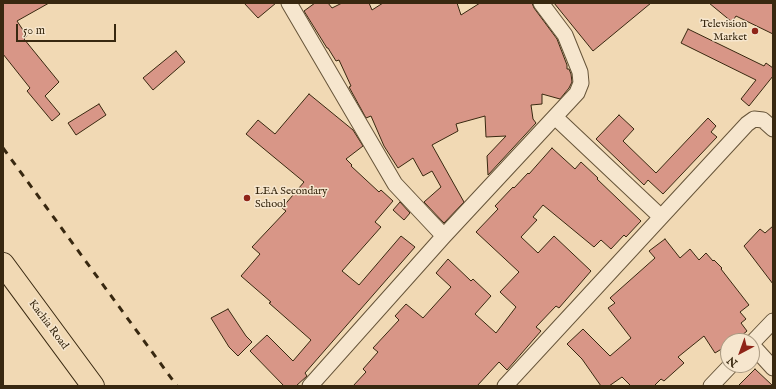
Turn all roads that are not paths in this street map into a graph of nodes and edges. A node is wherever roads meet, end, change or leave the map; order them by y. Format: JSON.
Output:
{"nodes":[{"id":1,"x":289,"y":3,"type":"edge"},
{"id":2,"x":541,"y":3,"type":"edge"},
{"id":3,"x":555,"y":117,"type":"junction"},
{"id":4,"x":773,"y":129,"type":"edge"},
{"id":5,"x":661,"y":217,"type":"junction"},
{"id":6,"x":443,"y":237,"type":"junction"},
{"id":7,"x":3,"y":264,"type":"edge"},
{"id":8,"x":773,"y":321,"type":"edge"},
{"id":9,"x":760,"y":335,"type":"edge"},
{"id":10,"x":760,"y":353,"type":"edge"},
{"id":11,"x":773,"y":368,"type":"edge"},
{"id":12,"x":723,"y":373,"type":"edge"},
{"id":13,"x":93,"y":386,"type":"edge"},
{"id":14,"x":310,"y":386,"type":"edge"},
{"id":15,"x":504,"y":386,"type":"edge"},
{"id":16,"x":711,"y":386,"type":"edge"}],
"edges":[{"from":1,"to":6,"type":"street"},
{"from":2,"to":3,"type":"street"},
{"from":3,"to":5,"type":"street"},
{"from":3,"to":6,"type":"street"},
{"from":4,"to":5,"type":"street"},
{"from":5,"to":15,"type":"street"},
{"from":6,"to":14,"type":"street"},
{"from":7,"to":13,"type":"main road","name":"Kachia Road"},
{"from":8,"to":9,"type":"street"},
{"from":10,"to":11,"type":"street"},
{"from":12,"to":16,"type":"street"}]}
